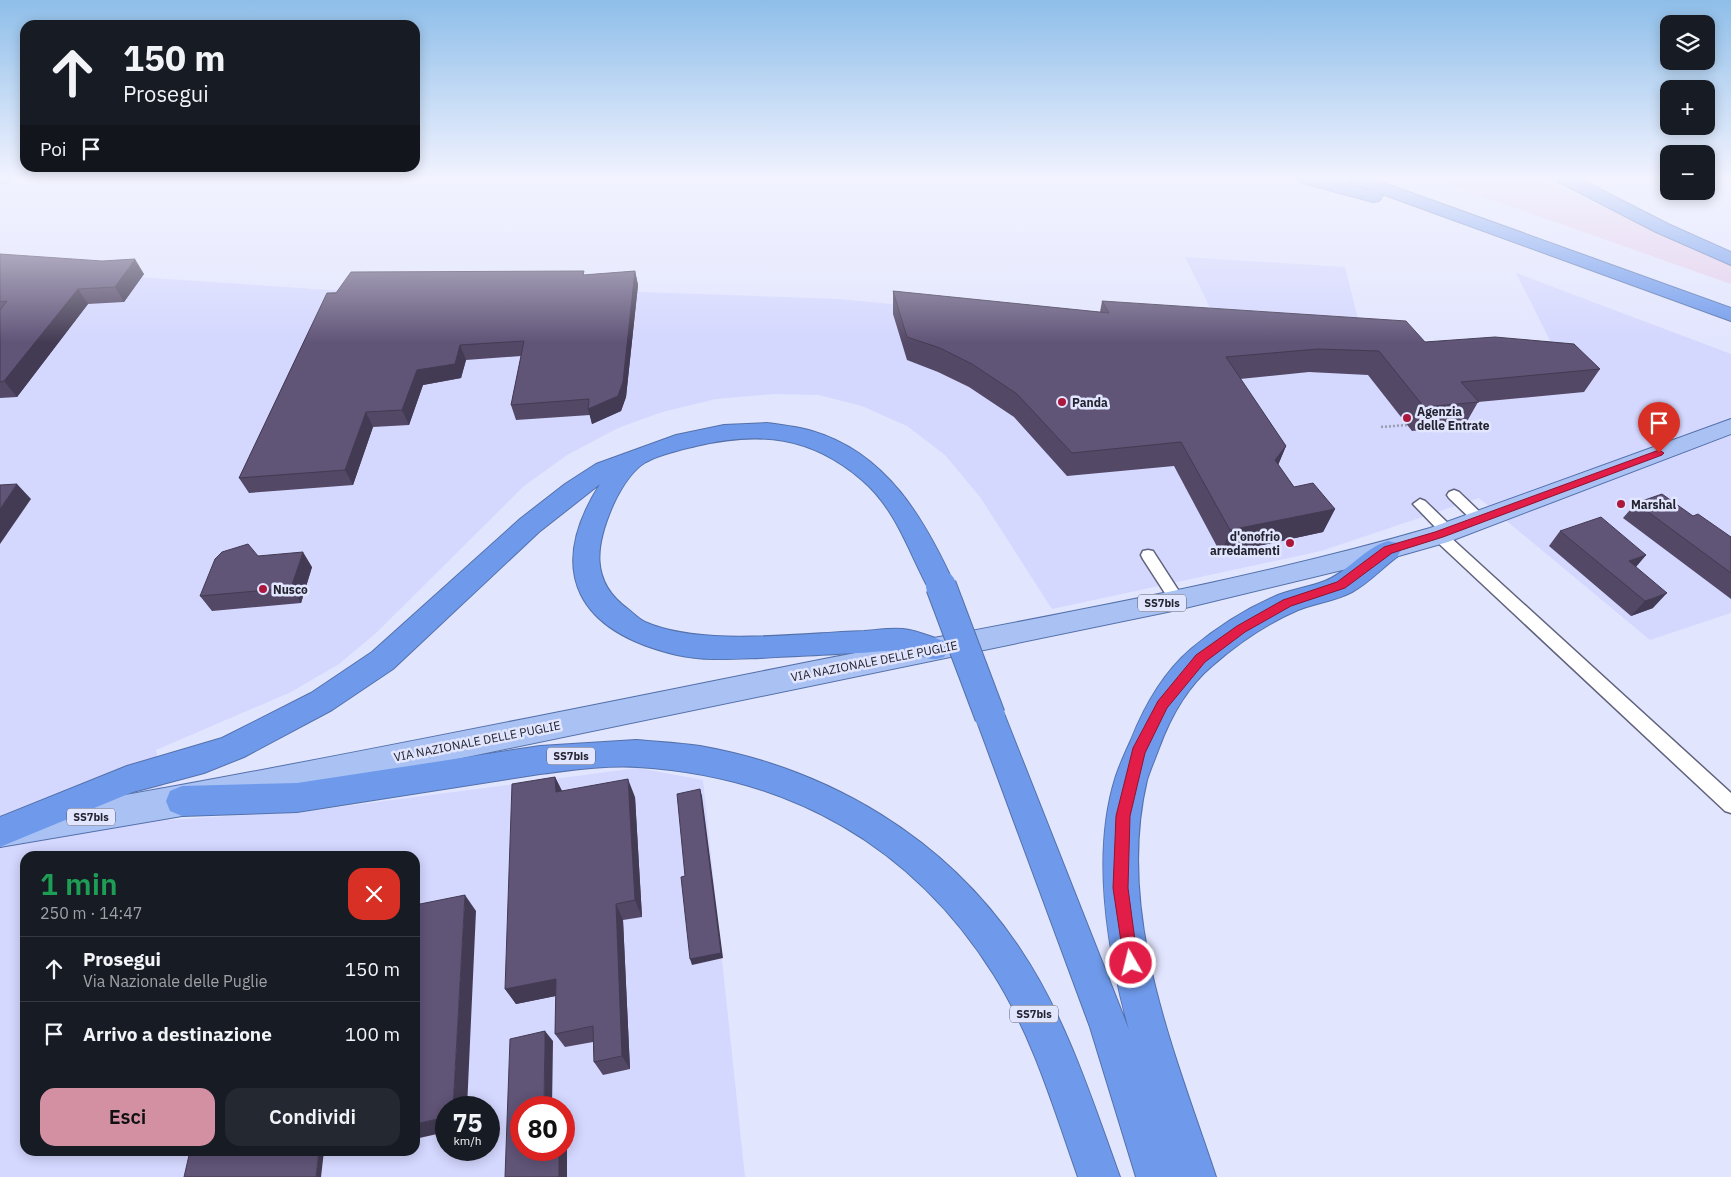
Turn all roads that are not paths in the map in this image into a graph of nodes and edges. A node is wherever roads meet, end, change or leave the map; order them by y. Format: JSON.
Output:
{"nodes":[{"id":1,"x":1494,"y":233,"type":"edge"},
{"id":2,"x":1504,"y":233,"type":"edge"},
{"id":3,"x":1558,"y":233,"type":"edge"},
{"id":4,"x":1673,"y":233,"type":"edge"},
{"id":5,"x":1539,"y":246,"type":"junction"},
{"id":6,"x":1600,"y":248,"type":"dead end"},
{"id":7,"x":1731,"y":259,"type":"edge"},
{"id":8,"x":1731,"y":315,"type":"edge"},
{"id":9,"x":1731,"y":426,"type":"edge"},
{"id":10,"x":636,"y":458,"type":"junction"},
{"id":11,"x":1454,"y":495,"type":"dead end"},
{"id":12,"x":1420,"y":504,"type":"dead end"},
{"id":13,"x":1479,"y":520,"type":"junction"},
{"id":14,"x":1443,"y":533,"type":"junction"},
{"id":15,"x":1388,"y":550,"type":"junction"},
{"id":16,"x":1148,"y":556,"type":"dead end"},
{"id":17,"x":1177,"y":600,"type":"junction"},
{"id":18,"x":934,"y":649,"type":"junction"},
{"id":19,"x":182,"y":801,"type":"junction"},
{"id":20,"x":1731,"y":805,"type":"edge"},
{"id":21,"x":0,"y":832,"type":"edge"},
{"id":22,"x":1109,"y":1027,"type":"junction"},
{"id":23,"x":1100,"y":1177,"type":"edge"},
{"id":24,"x":1157,"y":1177,"type":"edge"},
{"id":25,"x":1186,"y":1177,"type":"edge"},
{"id":26,"x":1195,"y":1177,"type":"edge"}],
"edges":[{"from":1,"to":5,"type":"highway"},
{"from":2,"to":5,"type":"highway"},
{"from":3,"to":6,"type":"highway"},
{"from":4,"to":7,"type":"highway"},
{"from":5,"to":8,"type":"highway"},
{"from":9,"to":13,"type":"main road","name":"VIA NAZIONALE DELLE PUGLIE","number":"SS7bis"},
{"from":10,"to":18,"type":"highway","number":"SS7bis"},
{"from":10,"to":21,"type":"highway","number":"SS7bis"},
{"from":10,"to":22,"type":"highway","number":"SS7bis","bridge":true},
{"from":11,"to":13,"type":"lane"},
{"from":12,"to":14,"type":"lane"},
{"from":13,"to":14,"type":"main road","name":"VIA NAZIONALE DELLE PUGLIE","number":"SS7bis"},
{"from":14,"to":15,"type":"main road","name":"VIA NAZIONALE DELLE PUGLIE","number":"SS7bis"},
{"from":14,"to":20,"type":"lane"},
{"from":15,"to":17,"type":"main road","name":"VIA NAZIONALE DELLE PUGLIE","number":"SS7bis"},
{"from":15,"to":26,"type":"highway","number":"SS7bis"},
{"from":16,"to":17,"type":"lane"},
{"from":17,"to":18,"type":"main road","name":"VIA NAZIONALE DELLE PUGLIE","number":"SS7bis"},
{"from":18,"to":19,"type":"main road","name":"VIA NAZIONALE DELLE PUGLIE","number":"SS7bis"},
{"from":19,"to":21,"type":"main road","name":"VIA NAZIONALE DELLE PUGLIE","number":"SS7bis"},
{"from":19,"to":23,"type":"highway","number":"SS7bis"},
{"from":22,"to":24,"type":"highway","number":"SS7bis"},
{"from":22,"to":25,"type":"highway","number":"SS7bis"}]}
